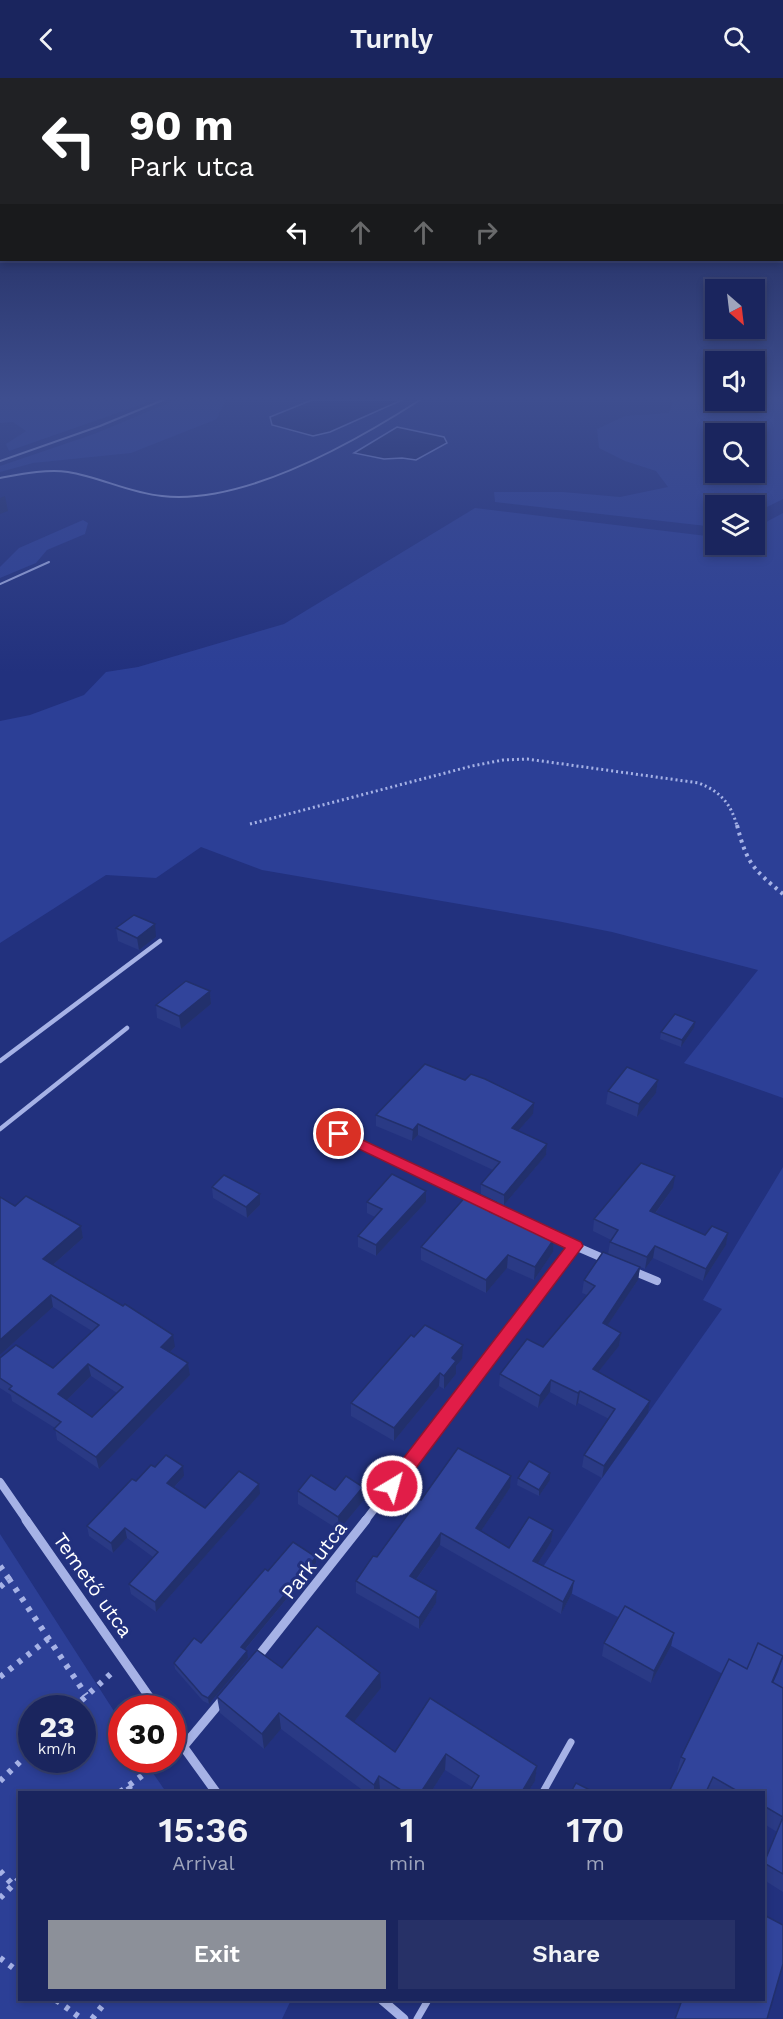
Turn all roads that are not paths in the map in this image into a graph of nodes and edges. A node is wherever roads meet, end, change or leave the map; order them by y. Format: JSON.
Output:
{"nodes":[{"id":1,"x":136,"y":491,"type":"edge"},
{"id":2,"x":222,"y":491,"type":"edge"},
{"id":3,"x":49,"y":562,"type":"dead end"},
{"id":4,"x":0,"y":584,"type":"edge"},
{"id":5,"x":160,"y":940,"type":"dead end"},
{"id":6,"x":127,"y":1028,"type":"dead end"},
{"id":7,"x":0,"y":1061,"type":"edge"},
{"id":8,"x":0,"y":1129,"type":"edge"},
{"id":9,"x":339,"y":1134,"type":"dead end"},
{"id":10,"x":575,"y":1246,"type":"junction"},
{"id":11,"x":616,"y":1264,"type":"edge"},
{"id":12,"x":626,"y":1268,"type":"edge"},
{"id":13,"x":657,"y":1281,"type":"dead end"},
{"id":14,"x":0,"y":1482,"type":"edge"},
{"id":15,"x":249,"y":1668,"type":"edge"},
{"id":16,"x":227,"y":1694,"type":"edge"},
{"id":17,"x":148,"y":1695,"type":"edge"},
{"id":18,"x":571,"y":1742,"type":"dead end"},
{"id":19,"x":186,"y":1743,"type":"edge"},
{"id":20,"x":186,"y":1751,"type":"edge"},
{"id":21,"x":215,"y":1791,"type":"edge"},
{"id":22,"x":544,"y":1791,"type":"edge"},
{"id":23,"x":383,"y":2001,"type":"edge"},
{"id":24,"x":427,"y":2001,"type":"edge"},
{"id":25,"x":404,"y":2019,"type":"edge"},
{"id":26,"x":417,"y":2019,"type":"edge"}],
"edges":[{"from":1,"to":2,"type":"lane"},
{"from":3,"to":4,"type":"lane"},
{"from":5,"to":7,"type":"lane"},
{"from":6,"to":8,"type":"lane"},
{"from":9,"to":10,"type":"street"},
{"from":10,"to":11,"type":"street"},
{"from":10,"to":15,"type":"street","name":"Park utca"},
{"from":12,"to":13,"type":"street"},
{"from":14,"to":17,"type":"street","name":"Temető utca"},
{"from":16,"to":19,"type":"street"},
{"from":18,"to":22,"type":"lane"},
{"from":20,"to":21,"type":"street"},
{"from":23,"to":25,"type":"street"},
{"from":24,"to":26,"type":"lane"}]}
